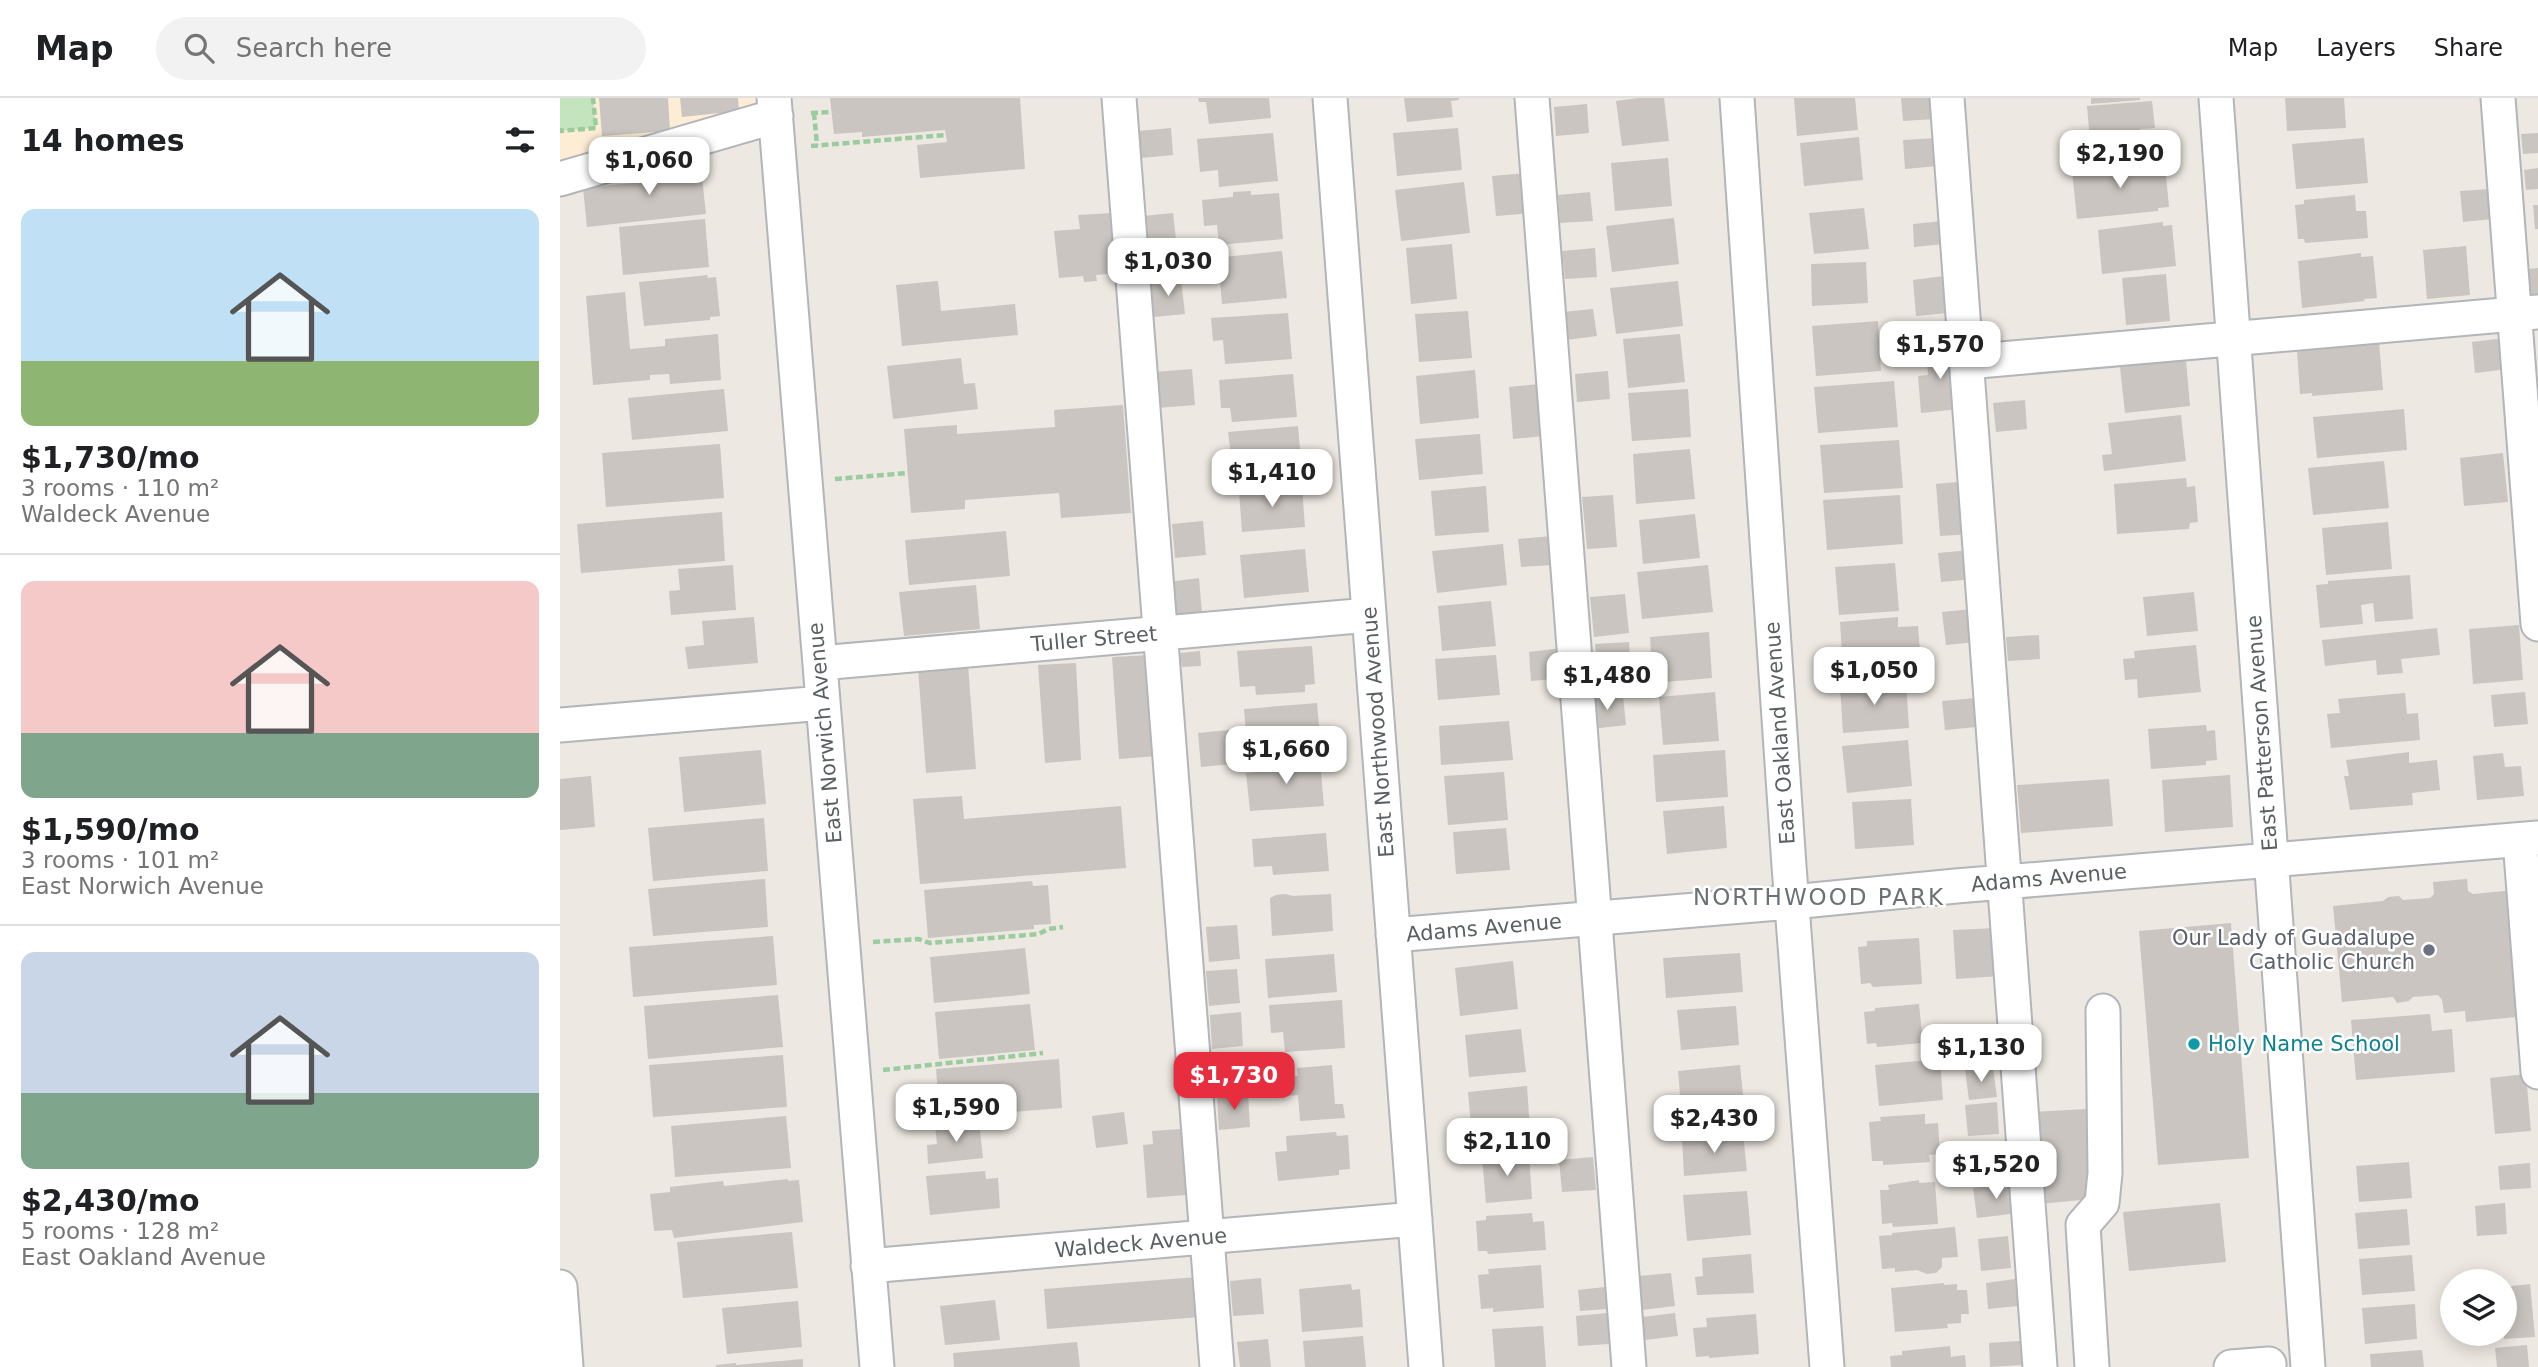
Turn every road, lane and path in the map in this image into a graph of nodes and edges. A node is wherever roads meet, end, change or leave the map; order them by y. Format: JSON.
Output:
{"nodes":[{"id":1,"x":593,"y":98,"type":"edge"},
{"id":2,"x":1119,"y":98,"type":"edge"},
{"id":3,"x":1330,"y":98,"type":"edge"},
{"id":4,"x":1532,"y":98,"type":"edge"},
{"id":5,"x":1737,"y":98,"type":"edge"},
{"id":6,"x":1947,"y":98,"type":"edge"},
{"id":7,"x":2216,"y":98,"type":"edge"},
{"id":8,"x":2498,"y":98,"type":"edge"},
{"id":9,"x":775,"y":107,"type":"edge"},
{"id":10,"x":831,"y":112,"type":"dead end"},
{"id":11,"x":560,"y":128,"type":"edge"},
{"id":12,"x":946,"y":135,"type":"dead end"},
{"id":13,"x":817,"y":145,"type":"junction"},
{"id":14,"x":803,"y":147,"type":"dead end"},
{"id":15,"x":560,"y":178,"type":"edge"},
{"id":16,"x":2526,"y":313,"type":"edge"},
{"id":17,"x":2233,"y":339,"type":"junction"},
{"id":18,"x":1967,"y":362,"type":"junction"},
{"id":19,"x":908,"y":473,"type":"dead end"},
{"id":20,"x":828,"y":479,"type":"dead end"},
{"id":21,"x":1369,"y":615,"type":"junction"},
{"id":22,"x":2538,"y":624,"type":"edge"},
{"id":23,"x":1159,"y":633,"type":"junction"},
{"id":24,"x":820,"y":663,"type":"junction"},
{"id":25,"x":823,"y":704,"type":"junction"},
{"id":26,"x":560,"y":725,"type":"edge"},
{"id":27,"x":2529,"y":839,"type":"edge"},
{"id":28,"x":2271,"y":860,"type":"junction"},
{"id":29,"x":2004,"y":882,"type":"junction"},
{"id":30,"x":1792,"y":902,"type":"junction"},
{"id":31,"x":1594,"y":918,"type":"junction"},
{"id":32,"x":1063,"y":927,"type":"dead end"},
{"id":33,"x":1393,"y":935,"type":"junction"},
{"id":34,"x":866,"y":943,"type":"dead end"},
{"id":35,"x":2103,"y":1011,"type":"dead end"},
{"id":36,"x":1043,"y":1054,"type":"dead end"},
{"id":37,"x":875,"y":1070,"type":"dead end"},
{"id":38,"x":2538,"y":1072,"type":"edge"},
{"id":39,"x":1415,"y":1219,"type":"junction"},
{"id":40,"x":1206,"y":1237,"type":"junction"},
{"id":41,"x":868,"y":1266,"type":"junction"},
{"id":42,"x":560,"y":1287,"type":"edge"},
{"id":43,"x":2269,"y":1364,"type":"dead end"},
{"id":44,"x":566,"y":1367,"type":"edge"},
{"id":45,"x":877,"y":1367,"type":"edge"},
{"id":46,"x":1217,"y":1367,"type":"edge"},
{"id":47,"x":1426,"y":1367,"type":"edge"},
{"id":48,"x":1629,"y":1367,"type":"edge"},
{"id":49,"x":1827,"y":1367,"type":"edge"},
{"id":50,"x":2040,"y":1367,"type":"edge"},
{"id":51,"x":2092,"y":1367,"type":"edge"},
{"id":52,"x":2231,"y":1367,"type":"edge"},
{"id":53,"x":2308,"y":1367,"type":"edge"}],
"edges":[{"from":1,"to":11,"type":"path"},
{"from":2,"to":23,"type":"street"},
{"from":3,"to":21,"type":"street","name":"East Northwood Avenue"},
{"from":4,"to":31,"type":"street"},
{"from":5,"to":30,"type":"street","name":"East Oakland Avenue"},
{"from":6,"to":18,"type":"street"},
{"from":7,"to":17,"type":"street","name":"East Patterson Avenue"},
{"from":8,"to":16,"type":"street"},
{"from":9,"to":15,"type":"street"},
{"from":9,"to":24,"type":"street","name":"East Norwich Avenue"},
{"from":10,"to":13,"type":"path"},
{"from":12,"to":13,"type":"path"},
{"from":13,"to":14,"type":"path"},
{"from":16,"to":17,"type":"street"},
{"from":16,"to":22,"type":"street"},
{"from":17,"to":18,"type":"street"},
{"from":17,"to":28,"type":"street","name":"East Patterson Avenue"},
{"from":18,"to":29,"type":"street"},
{"from":19,"to":20,"type":"path"},
{"from":21,"to":23,"type":"street","name":"Tuller Street"},
{"from":21,"to":33,"type":"street","name":"East Northwood Avenue"},
{"from":23,"to":24,"type":"street","name":"Tuller Street"},
{"from":23,"to":40,"type":"street"},
{"from":24,"to":25,"type":"street","name":"East Norwich Avenue"},
{"from":25,"to":26,"type":"street"},
{"from":25,"to":41,"type":"street","name":"East Norwich Avenue"},
{"from":27,"to":28,"type":"street","name":"Adams Avenue"},
{"from":27,"to":38,"type":"street"},
{"from":28,"to":29,"type":"street","name":"Adams Avenue"},
{"from":28,"to":53,"type":"street","name":"East Patterson Avenue"},
{"from":29,"to":30,"type":"street","name":"Adams Avenue"},
{"from":29,"to":50,"type":"street"},
{"from":30,"to":31,"type":"street","name":"Adams Avenue"},
{"from":30,"to":49,"type":"street","name":"East Oakland Avenue"},
{"from":31,"to":33,"type":"street","name":"Adams Avenue"},
{"from":31,"to":48,"type":"street"},
{"from":32,"to":34,"type":"path"},
{"from":33,"to":39,"type":"street","name":"East Northwood Avenue"},
{"from":35,"to":51,"type":"street"},
{"from":36,"to":37,"type":"path"},
{"from":39,"to":40,"type":"street","name":"Waldeck Avenue"},
{"from":39,"to":47,"type":"street","name":"East Northwood Avenue"},
{"from":40,"to":41,"type":"street","name":"Waldeck Avenue"},
{"from":40,"to":46,"type":"street"},
{"from":41,"to":45,"type":"street","name":"East Norwich Avenue"},
{"from":42,"to":44,"type":"street"},
{"from":43,"to":52,"type":"street"}]}
